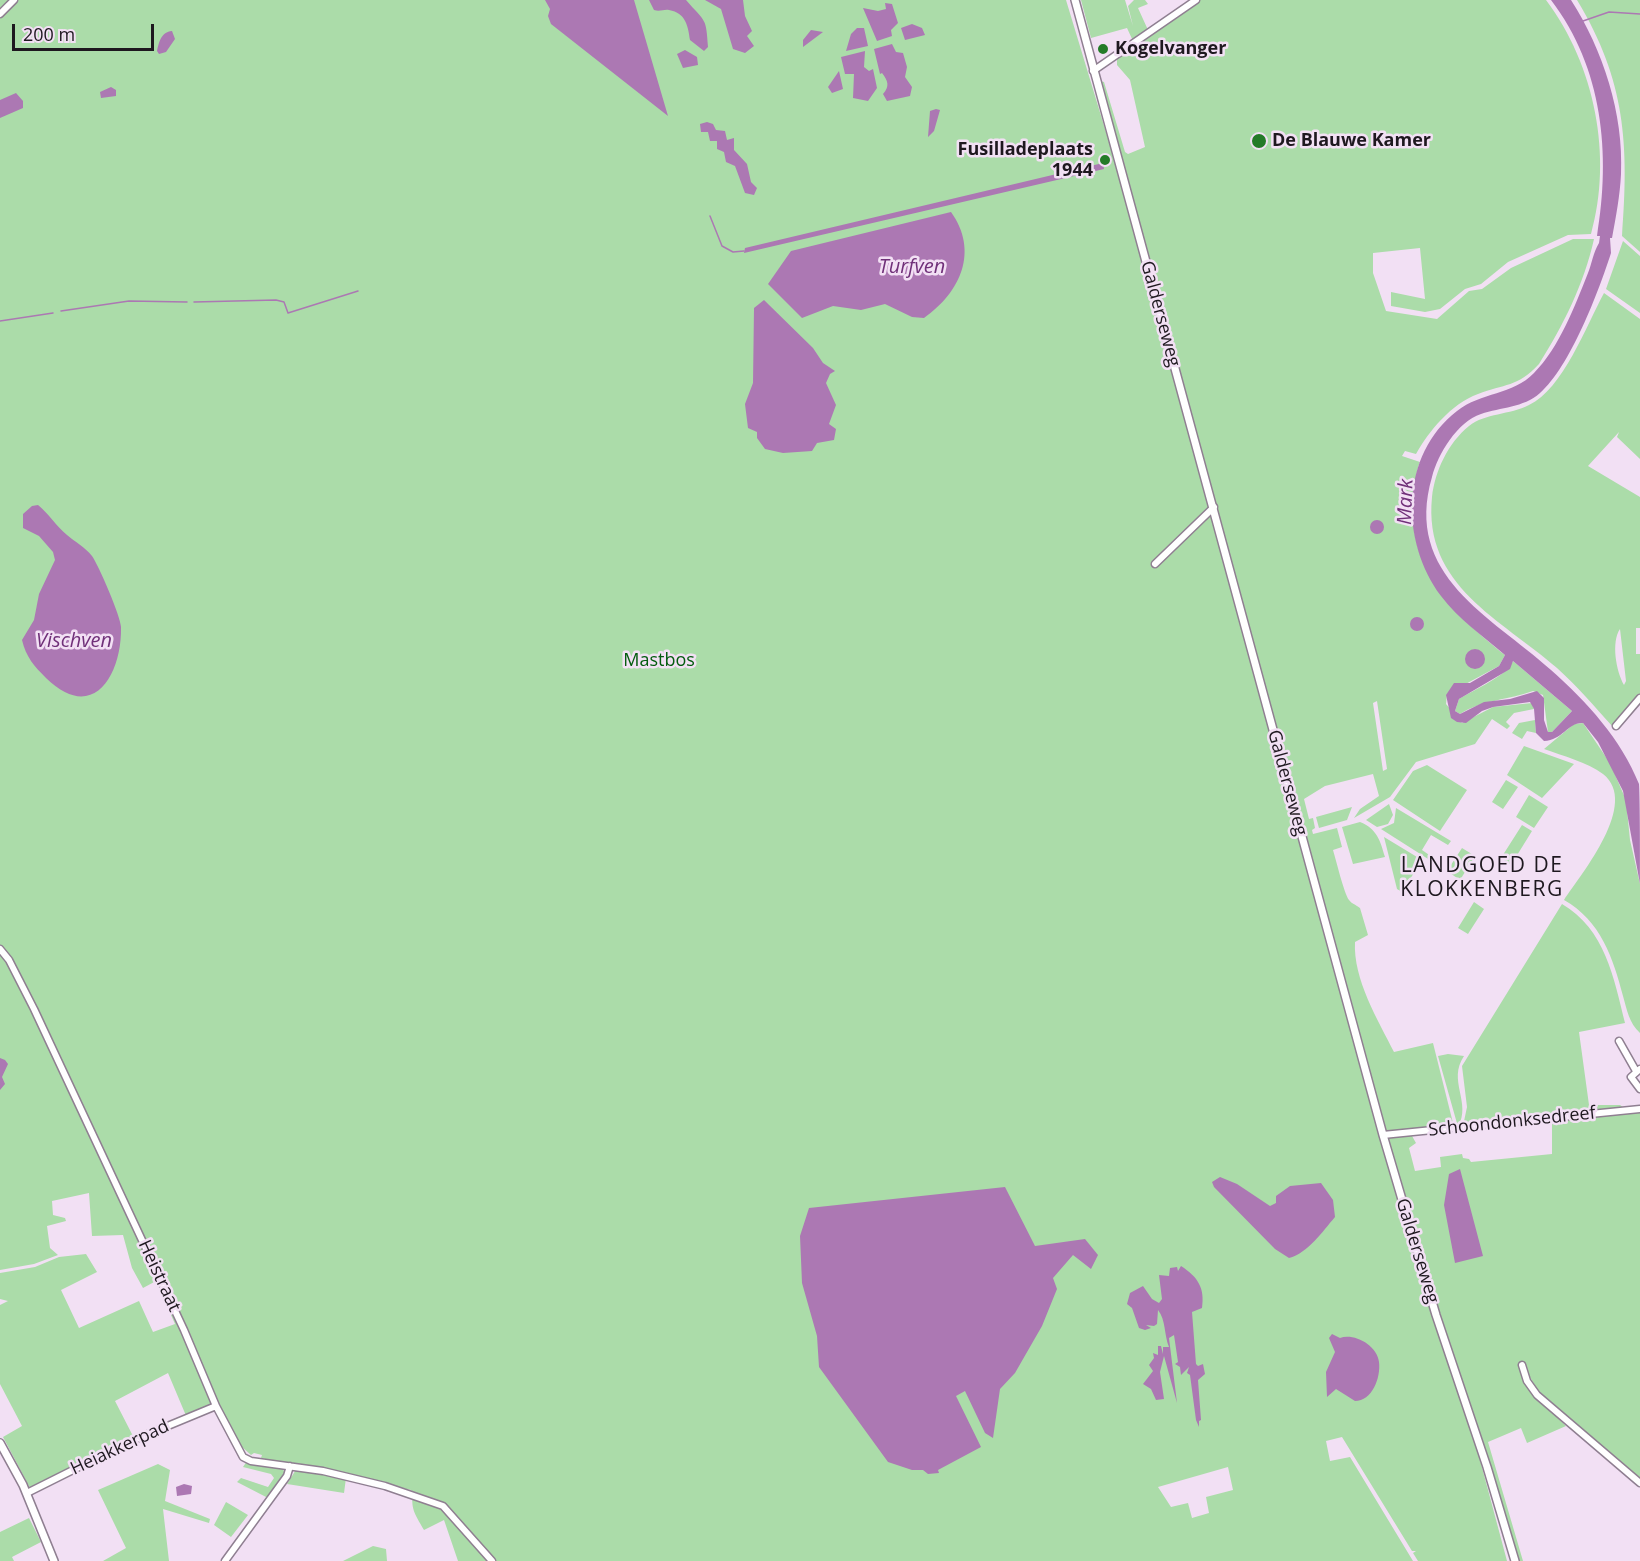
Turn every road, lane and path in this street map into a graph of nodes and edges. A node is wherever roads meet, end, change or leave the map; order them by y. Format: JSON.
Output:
{"nodes":[{"id":1,"x":14,"y":0,"type":"edge"},
{"id":2,"x":1075,"y":0,"type":"edge"},
{"id":3,"x":1196,"y":0,"type":"edge"},
{"id":4,"x":0,"y":14,"type":"edge"},
{"id":5,"x":1093,"y":71,"type":"junction"},
{"id":6,"x":1214,"y":507,"type":"junction"},
{"id":7,"x":1155,"y":564,"type":"dead end"},
{"id":8,"x":1640,"y":698,"type":"edge"},
{"id":9,"x":1616,"y":726,"type":"dead end"},
{"id":10,"x":0,"y":949,"type":"edge"},
{"id":11,"x":1619,"y":1041,"type":"dead end"},
{"id":12,"x":1638,"y":1070,"type":"edge"},
{"id":13,"x":1640,"y":1089,"type":"edge"},
{"id":14,"x":1640,"y":1109,"type":"edge"},
{"id":15,"x":1383,"y":1135,"type":"junction"},
{"id":16,"x":1522,"y":1365,"type":"dead end"},
{"id":17,"x":216,"y":1406,"type":"junction"},
{"id":18,"x":0,"y":1443,"type":"edge"},
{"id":19,"x":290,"y":1466,"type":"junction"},
{"id":20,"x":1640,"y":1483,"type":"edge"},
{"id":21,"x":27,"y":1493,"type":"junction"},
{"id":22,"x":54,"y":1561,"type":"edge"},
{"id":23,"x":225,"y":1561,"type":"edge"},
{"id":24,"x":492,"y":1561,"type":"edge"},
{"id":25,"x":1515,"y":1561,"type":"edge"}],
"edges":[{"from":1,"to":4,"type":"street"},
{"from":2,"to":5,"type":"street","name":"Galderseweg"},
{"from":3,"to":5,"type":"street"},
{"from":5,"to":6,"type":"street","name":"Galderseweg"},
{"from":6,"to":7,"type":"street"},
{"from":6,"to":15,"type":"street","name":"Galderseweg"},
{"from":8,"to":9,"type":"street"},
{"from":10,"to":17,"type":"street","name":"Heistraat"},
{"from":11,"to":12,"type":"street"},
{"from":12,"to":13,"type":"street"},
{"from":14,"to":15,"type":"street","name":"Schoondonksedreef"},
{"from":15,"to":25,"type":"street","name":"Galderseweg"},
{"from":16,"to":20,"type":"street"},
{"from":17,"to":19,"type":"street","name":"Heistraat"},
{"from":17,"to":21,"type":"street","name":"Heiakkerpad"},
{"from":18,"to":21,"type":"street"},
{"from":19,"to":23,"type":"street"},
{"from":19,"to":24,"type":"street"},
{"from":21,"to":22,"type":"street"}]}
